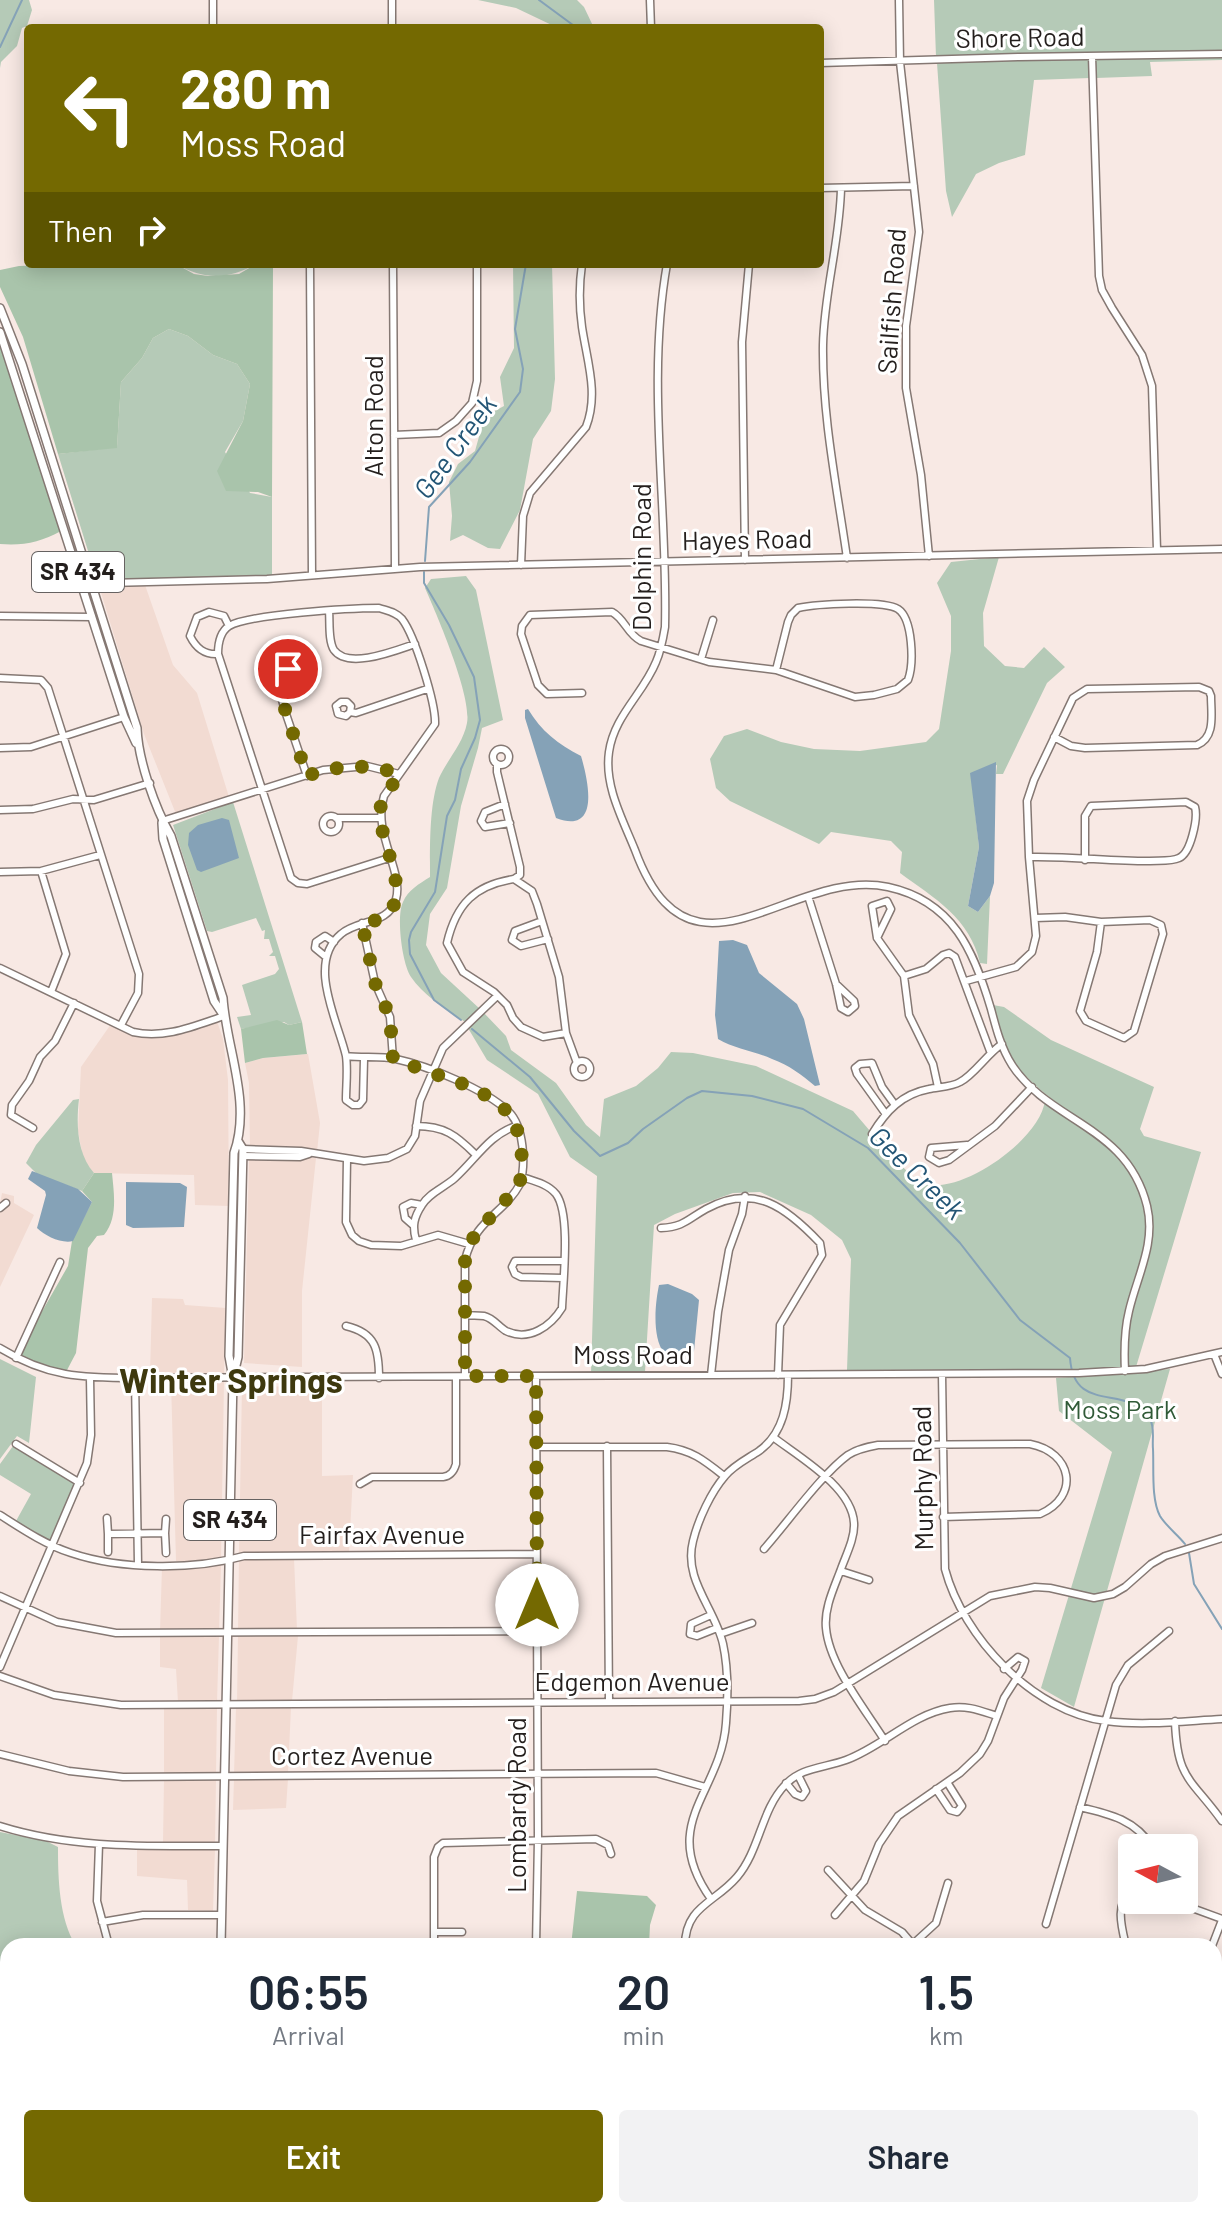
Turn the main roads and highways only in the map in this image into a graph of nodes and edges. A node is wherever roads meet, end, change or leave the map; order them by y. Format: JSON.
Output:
{"nodes":[{"id":1,"x":0,"y":308,"type":"edge"},
{"id":2,"x":0,"y":332,"type":"edge"},
{"id":3,"x":21,"y":395,"type":"junction"},
{"id":4,"x":35,"y":407,"type":"junction"},
{"id":5,"x":138,"y":745,"type":"junction"},
{"id":6,"x":238,"y":1141,"type":"junction"},
{"id":7,"x":233,"y":1178,"type":"junction"},
{"id":8,"x":242,"y":1187,"type":"junction"},
{"id":9,"x":233,"y":1378,"type":"junction"},
{"id":10,"x":221,"y":1938,"type":"edge"}],
"edges":[{"from":1,"to":4,"type":"main road","number":"SR 434"},
{"from":2,"to":3,"type":"main road","number":"SR 434"},
{"from":3,"to":4,"type":"main road"},
{"from":3,"to":5,"type":"main road","number":"SR 434"},
{"from":4,"to":5,"type":"main road","number":"SR 434"},
{"from":5,"to":6,"type":"main road","number":"SR 434"},
{"from":6,"to":7,"type":"main road","number":"SR 434"},
{"from":6,"to":8,"type":"main road","number":"SR 434"},
{"from":7,"to":8,"type":"main road"},
{"from":7,"to":9,"type":"main road","number":"SR 434"},
{"from":8,"to":9,"type":"main road","number":"SR 434"},
{"from":9,"to":10,"type":"main road","number":"SR 434"}]}
